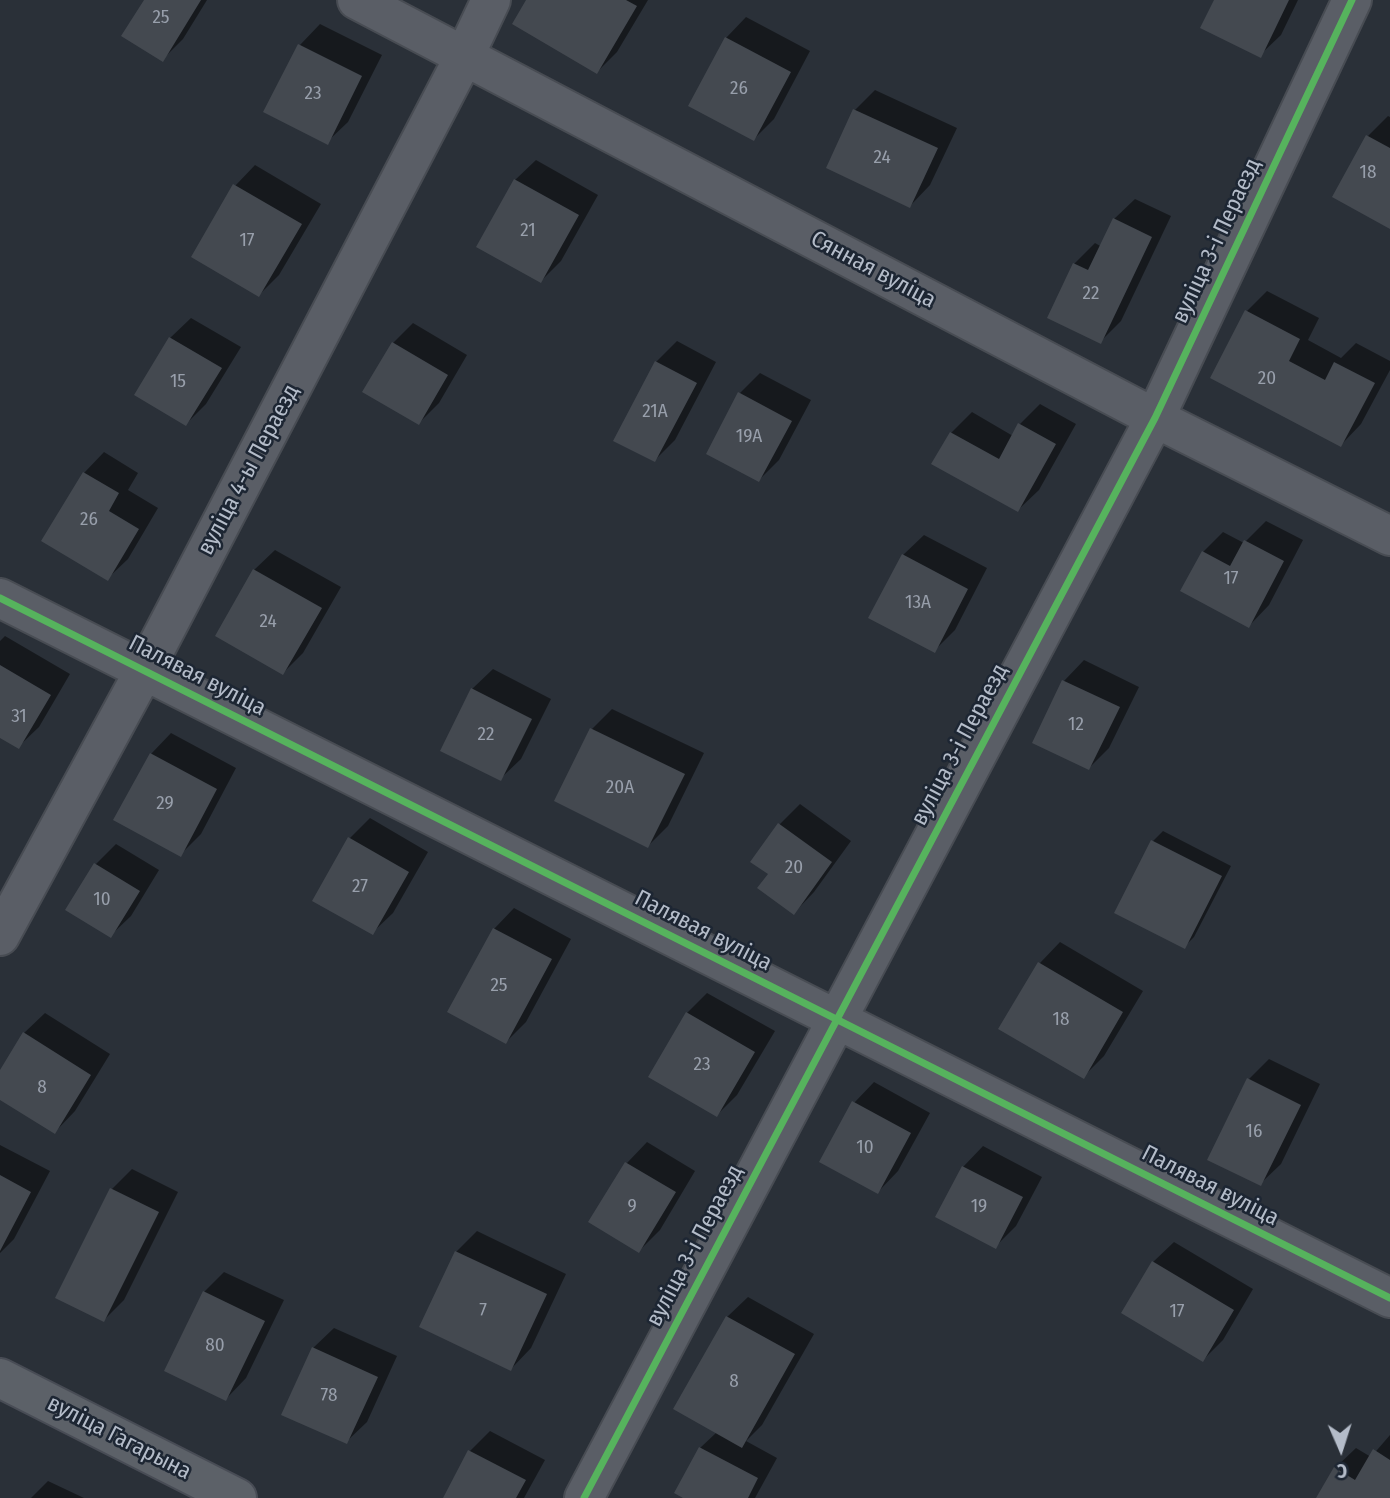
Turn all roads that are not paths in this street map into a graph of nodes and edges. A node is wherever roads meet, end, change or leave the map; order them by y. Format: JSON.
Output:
{"nodes":[{"id":1,"x":357,"y":0,"type":"edge"},
{"id":2,"x":491,"y":0,"type":"edge"},
{"id":3,"x":1352,"y":0,"type":"edge"},
{"id":4,"x":464,"y":57,"type":"junction"},
{"id":5,"x":1155,"y":418,"type":"junction"},
{"id":6,"x":1390,"y":537,"type":"edge"},
{"id":7,"x":0,"y":598,"type":"edge"},
{"id":8,"x":144,"y":671,"type":"junction"},
{"id":9,"x":0,"y":936,"type":"edge"},
{"id":10,"x":836,"y":1020,"type":"junction"},
{"id":11,"x":1390,"y":1298,"type":"edge"},
{"id":12,"x":0,"y":1378,"type":"edge"},
{"id":13,"x":237,"y":1498,"type":"edge"},
{"id":14,"x":584,"y":1498,"type":"edge"}],
"edges":[{"from":1,"to":4,"type":"street","name":"Сянная вуліца"},
{"from":2,"to":4,"type":"street","name":"вуліца 4-ы Пераезд"},
{"from":3,"to":5,"type":"street","name":"вуліца 3-і Пераезд"},
{"from":4,"to":5,"type":"street","name":"Сянная вуліца"},
{"from":4,"to":8,"type":"street","name":"вуліца 4-ы Пераезд"},
{"from":5,"to":6,"type":"street","name":"Сянная вуліца"},
{"from":5,"to":10,"type":"street","name":"вуліца 3-і Пераезд"},
{"from":7,"to":8,"type":"street","name":"Палявая вуліца"},
{"from":8,"to":9,"type":"street","name":"вуліца 4-ы Пераезд"},
{"from":8,"to":10,"type":"street","name":"Палявая вуліца"},
{"from":10,"to":11,"type":"street","name":"Палявая вуліца"},
{"from":10,"to":14,"type":"street","name":"вуліца 3-і Пераезд"},
{"from":12,"to":13,"type":"main road","name":"вуліца Гагарына"}]}
